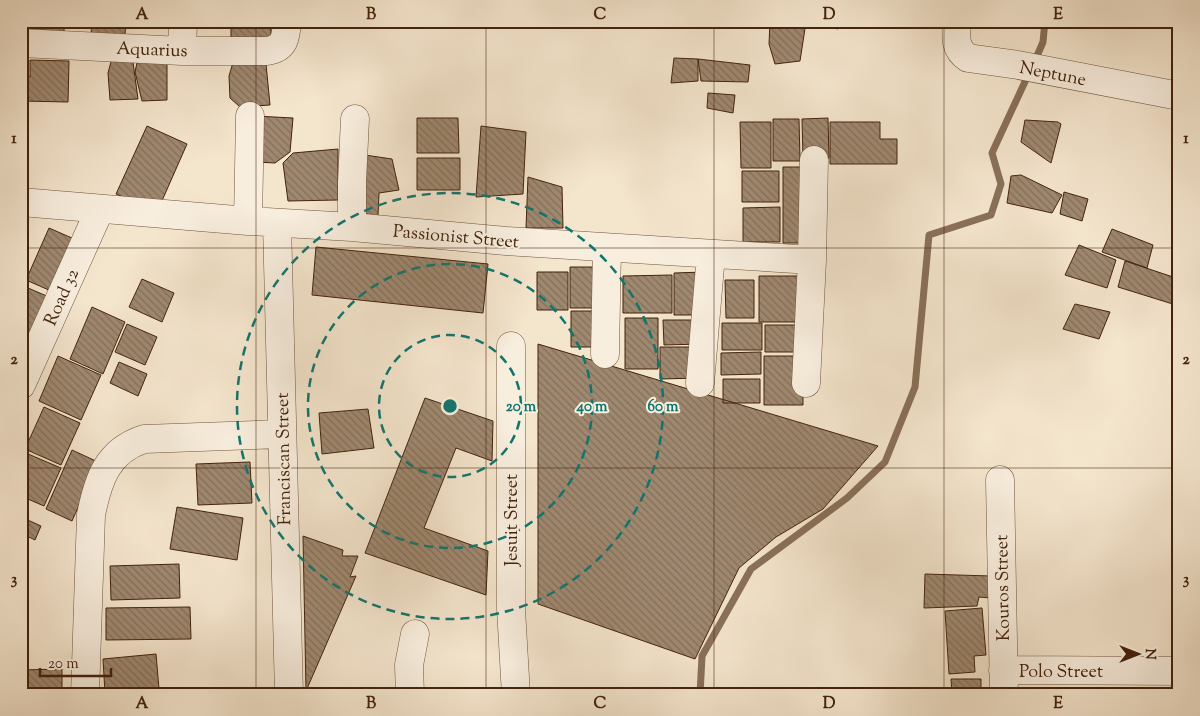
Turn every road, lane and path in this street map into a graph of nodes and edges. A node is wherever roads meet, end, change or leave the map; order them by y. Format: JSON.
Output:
{"nodes":[{"id":1,"x":183,"y":21,"type":"edge"},
{"id":2,"x":958,"y":21,"type":"edge"},
{"id":3,"x":68,"y":33,"type":"edge"},
{"id":4,"x":284,"y":33,"type":"edge"},
{"id":5,"x":21,"y":43,"type":"edge"},
{"id":6,"x":182,"y":51,"type":"junction"},
{"id":7,"x":1179,"y":96,"type":"edge"},
{"id":8,"x":250,"y":116,"type":"dead end"},
{"id":9,"x":355,"y":119,"type":"dead end"},
{"id":10,"x":814,"y":160,"type":"dead end"},
{"id":11,"x":21,"y":202,"type":"edge"},
{"id":12,"x":100,"y":209,"type":"junction"},
{"id":13,"x":248,"y":221,"type":"junction"},
{"id":14,"x":277,"y":223,"type":"junction"},
{"id":15,"x":352,"y":227,"type":"junction"},
{"id":16,"x":607,"y":248,"type":"junction"},
{"id":17,"x":711,"y":254,"type":"junction"},
{"id":18,"x":812,"y":260,"type":"junction"},
{"id":19,"x":511,"y":346,"type":"dead end"},
{"id":20,"x":605,"y":354,"type":"dead end"},
{"id":21,"x":700,"y":383,"type":"dead end"},
{"id":22,"x":806,"y":383,"type":"dead end"},
{"id":23,"x":21,"y":385,"type":"edge"},
{"id":24,"x":282,"y":434,"type":"junction"},
{"id":25,"x":1000,"y":480,"type":"dead end"},
{"id":26,"x":415,"y":634,"type":"dead end"},
{"id":27,"x":1179,"y":671,"type":"edge"},
{"id":28,"x":1003,"y":683,"type":"edge"},
{"id":29,"x":85,"y":695,"type":"edge"},
{"id":30,"x":289,"y":695,"type":"edge"},
{"id":31,"x":410,"y":695,"type":"edge"},
{"id":32,"x":516,"y":695,"type":"edge"}],
"edges":[{"from":1,"to":6,"type":"street"},
{"from":2,"to":7,"type":"street","name":"Neptune"},
{"from":3,"to":5,"type":"street","name":"Aquarius"},
{"from":3,"to":6,"type":"street","name":"Aquarius"},
{"from":4,"to":6,"type":"street","name":"Aquarius"},
{"from":8,"to":13,"type":"street"},
{"from":9,"to":15,"type":"street"},
{"from":10,"to":18,"type":"street"},
{"from":11,"to":12,"type":"street","name":"Passionist Street"},
{"from":12,"to":13,"type":"street","name":"Passionist Street"},
{"from":12,"to":23,"type":"street","name":"Road 32"},
{"from":13,"to":14,"type":"street","name":"Passionist Street"},
{"from":14,"to":15,"type":"street","name":"Passionist Street"},
{"from":14,"to":24,"type":"street","name":"Franciscan Street"},
{"from":15,"to":16,"type":"street","name":"Passionist Street"},
{"from":16,"to":17,"type":"street","name":"Passionist Street"},
{"from":16,"to":20,"type":"street"},
{"from":17,"to":18,"type":"street","name":"Passionist Street"},
{"from":17,"to":21,"type":"street"},
{"from":18,"to":22,"type":"street"},
{"from":19,"to":32,"type":"street","name":"Jesuit Street"},
{"from":24,"to":29,"type":"street"},
{"from":24,"to":30,"type":"street","name":"Franciscan Street"},
{"from":25,"to":28,"type":"street","name":"Kouros Street"},
{"from":26,"to":31,"type":"street"},
{"from":27,"to":28,"type":"street","name":"Polo Street"}]}
